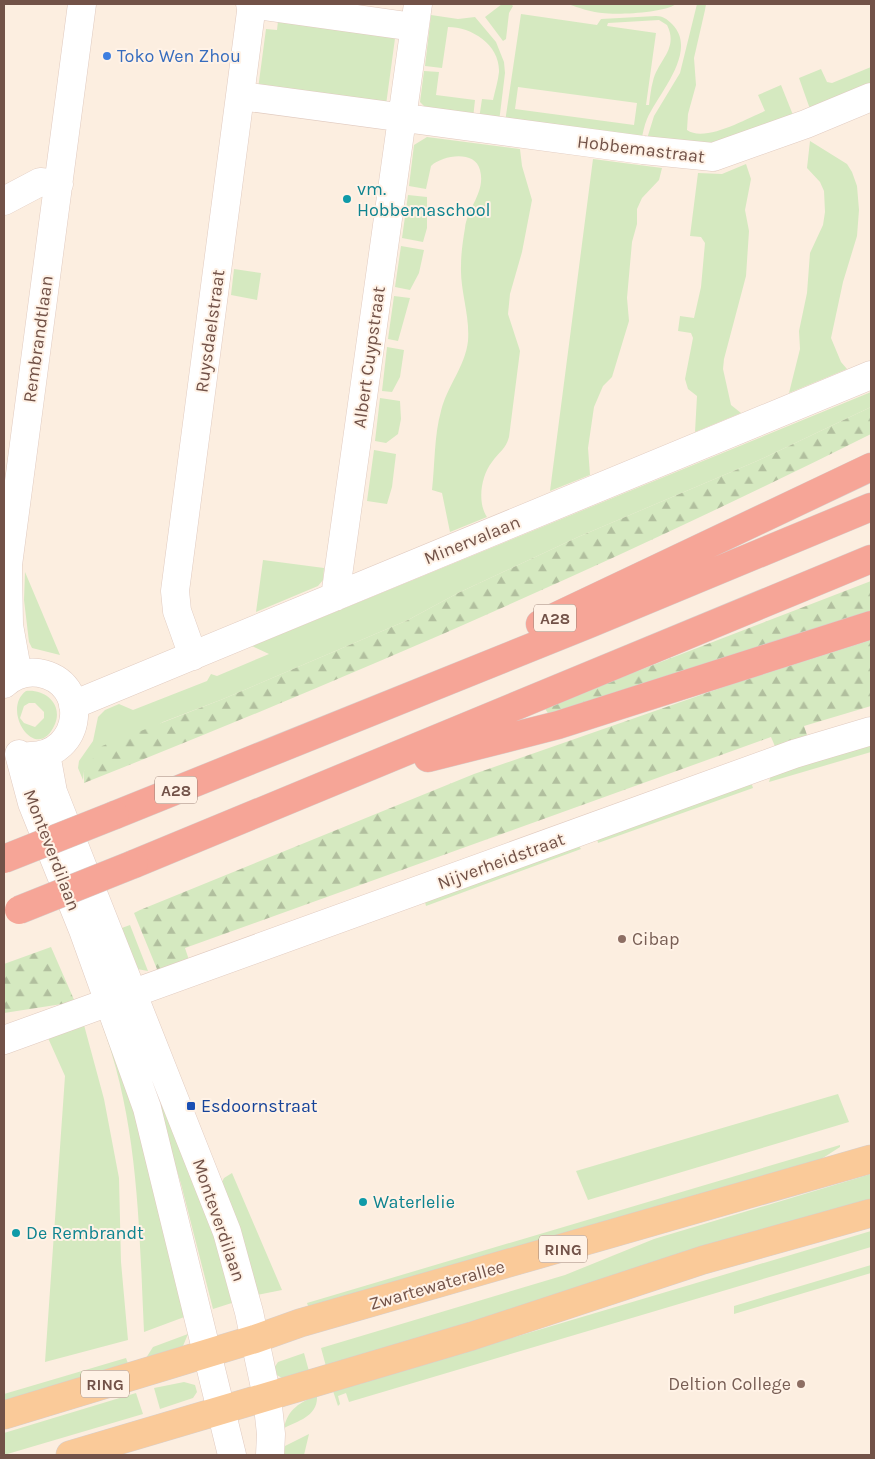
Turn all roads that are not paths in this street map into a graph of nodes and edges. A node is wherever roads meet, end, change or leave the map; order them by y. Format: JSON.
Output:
{"nodes":[{"id":1,"x":82,"y":4,"type":"edge"},
{"id":2,"x":252,"y":4,"type":"edge"},
{"id":3,"x":416,"y":15,"type":"edge"},
{"id":4,"x":241,"y":96,"type":"junction"},
{"id":5,"x":871,"y":97,"type":"edge"},
{"id":6,"x":401,"y":117,"type":"junction"},
{"id":7,"x":58,"y":184,"type":"junction"},
{"id":8,"x":4,"y":201,"type":"edge"},
{"id":9,"x":871,"y":375,"type":"edge"},
{"id":10,"x":14,"y":437,"type":"edge"},
{"id":11,"x":871,"y":468,"type":"edge"},
{"id":12,"x":871,"y":507,"type":"edge"},
{"id":13,"x":871,"y":559,"type":"edge"},
{"id":14,"x":6,"y":565,"type":"edge"},
{"id":15,"x":336,"y":597,"type":"junction"},
{"id":16,"x":871,"y":625,"type":"edge"},
{"id":17,"x":193,"y":656,"type":"junction"},
{"id":18,"x":11,"y":679,"type":"edge"},
{"id":19,"x":73,"y":705,"type":"junction"},
{"id":20,"x":871,"y":731,"type":"edge"},
{"id":21,"x":11,"y":749,"type":"edge"},
{"id":22,"x":46,"y":754,"type":"junction"},
{"id":23,"x":238,"y":764,"type":"junction"},
{"id":24,"x":322,"y":785,"type":"junction"},
{"id":25,"x":4,"y":859,"type":"edge"},
{"id":26,"x":11,"y":913,"type":"edge"},
{"id":27,"x":121,"y":997,"type":"junction"},
{"id":28,"x":4,"y":1040,"type":"edge"},
{"id":29,"x":871,"y":1159,"type":"edge"},
{"id":30,"x":871,"y":1213,"type":"edge"},
{"id":31,"x":255,"y":1339,"type":"junction"},
{"id":32,"x":207,"y":1352,"type":"junction"},
{"id":33,"x":268,"y":1397,"type":"junction"},
{"id":34,"x":220,"y":1411,"type":"junction"},
{"id":35,"x":4,"y":1415,"type":"edge"},
{"id":36,"x":70,"y":1455,"type":"edge"},
{"id":37,"x":232,"y":1455,"type":"edge"},
{"id":38,"x":270,"y":1455,"type":"edge"}],
"edges":[{"from":1,"to":7,"type":"street","name":"Rembrandtlaan"},
{"from":2,"to":3,"type":"street"},
{"from":2,"to":4,"type":"street","name":"Ruysdaelstraat"},
{"from":3,"to":6,"type":"street"},
{"from":4,"to":6,"type":"street","name":"Hobbemastraat"},
{"from":4,"to":17,"type":"street","name":"Ruysdaelstraat"},
{"from":5,"to":6,"type":"street","name":"Hobbemastraat"},
{"from":6,"to":15,"type":"street","name":"Albert Cuypstraat"},
{"from":7,"to":8,"type":"street"},
{"from":7,"to":10,"type":"street","name":"Rembrandtlaan"},
{"from":9,"to":15,"type":"street","name":"Minervalaan"},
{"from":10,"to":14,"type":"street","name":"Rembrandtlaan"},
{"from":11,"to":23,"type":"highway","number":"A28"},
{"from":12,"to":23,"type":"highway","number":"A28"},
{"from":13,"to":24,"type":"highway"},
{"from":14,"to":18,"type":"street","name":"Rembrandtlaan"},
{"from":15,"to":17,"type":"street","name":"Minervalaan"},
{"from":16,"to":24,"type":"highway"},
{"from":17,"to":19,"type":"street","name":"Minervalaan"},
{"from":18,"to":19,"type":"street"},
{"from":19,"to":22,"type":"street"},
{"from":20,"to":27,"type":"street","name":"Nijverheidstraat"},
{"from":21,"to":22,"type":"street"},
{"from":21,"to":27,"type":"street","name":"Monteverdilaan"},
{"from":22,"to":27,"type":"street","name":"Monteverdilaan"},
{"from":23,"to":25,"type":"highway","number":"A28","bridge":true},
{"from":24,"to":26,"type":"highway","bridge":true},
{"from":27,"to":28,"type":"street"},
{"from":27,"to":31,"type":"street","name":"Monteverdilaan"},
{"from":27,"to":32,"type":"street","name":"Monteverdilaan"},
{"from":29,"to":31,"type":"main road","name":"Zwartewaterallee","number":"RING"},
{"from":30,"to":33,"type":"main road"},
{"from":31,"to":32,"type":"main road","name":"Zwartewaterallee","number":"RING"},
{"from":31,"to":33,"type":"street","name":"Monteverdilaan"},
{"from":32,"to":34,"type":"street","name":"Monteverdilaan"},
{"from":32,"to":35,"type":"main road","name":"Zwartewaterallee","number":"RING"},
{"from":33,"to":34,"type":"main road"},
{"from":33,"to":38,"type":"street","name":"Monteverdilaan"},
{"from":34,"to":36,"type":"main road"},
{"from":34,"to":37,"type":"street","name":"Monteverdilaan"}]}
